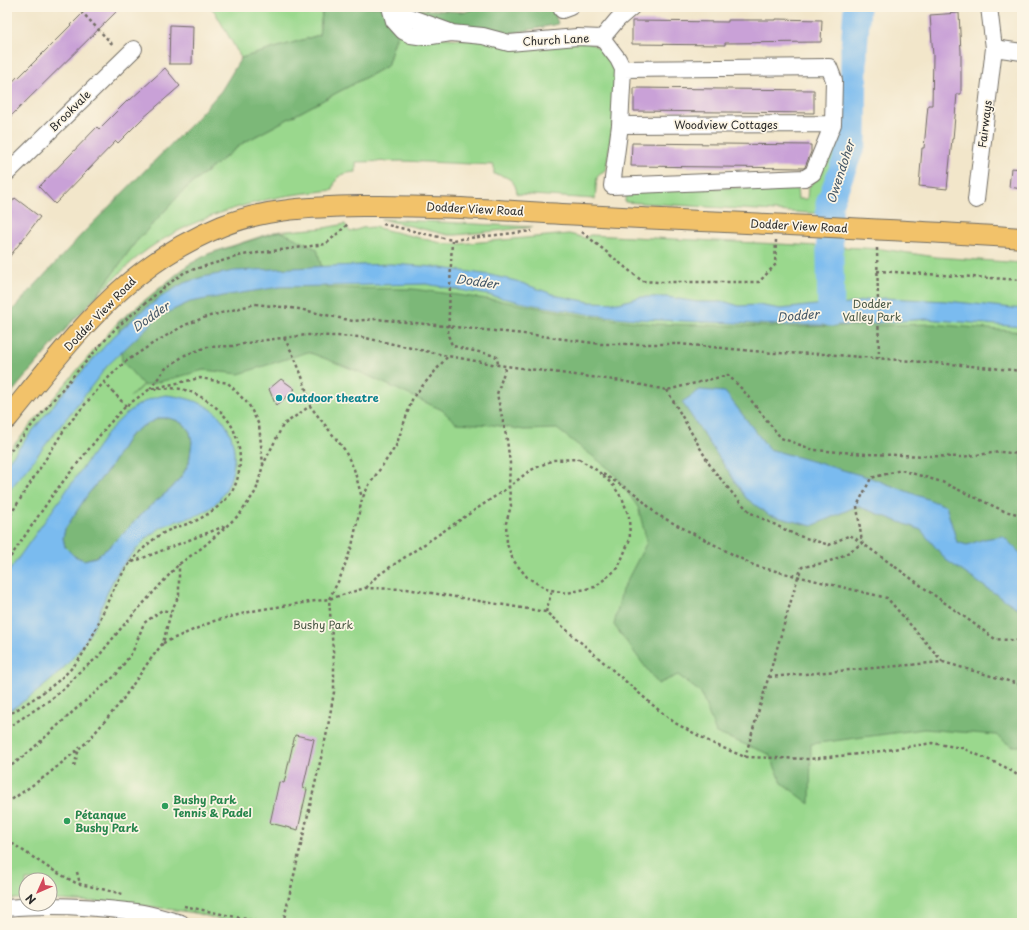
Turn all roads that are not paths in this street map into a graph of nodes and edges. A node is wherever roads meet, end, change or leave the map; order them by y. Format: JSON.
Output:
{"nodes":[{"id":1,"x":390,"y":7,"type":"edge"},
{"id":2,"x":632,"y":7,"type":"edge"},
{"id":3,"x":989,"y":7,"type":"edge"},
{"id":4,"x":602,"y":38,"type":"junction"},
{"id":5,"x":994,"y":48,"type":"junction"},
{"id":6,"x":134,"y":49,"type":"dead end"},
{"id":7,"x":1022,"y":52,"type":"edge"},
{"id":8,"x":623,"y":69,"type":"junction"},
{"id":9,"x":833,"y":124,"type":"junction"},
{"id":10,"x":620,"y":125,"type":"junction"},
{"id":11,"x":7,"y":173,"type":"edge"},
{"id":12,"x":976,"y":200,"type":"dead end"},
{"id":13,"x":1022,"y":238,"type":"edge"},
{"id":14,"x":7,"y":418,"type":"edge"},
{"id":15,"x":7,"y":908,"type":"edge"},
{"id":16,"x":181,"y":923,"type":"edge"}],
"edges":[{"from":1,"to":4,"type":"street","name":"Church Lane"},
{"from":2,"to":4,"type":"street"},
{"from":3,"to":5,"type":"street","name":"Fairways"},
{"from":4,"to":8,"type":"street","name":"Church Lane"},
{"from":5,"to":7,"type":"street"},
{"from":5,"to":12,"type":"street","name":"Fairways"},
{"from":6,"to":11,"type":"street","name":"Brookvale"},
{"from":8,"to":9,"type":"street"},
{"from":8,"to":10,"type":"street"},
{"from":9,"to":10,"type":"street","name":"Woodview Cottages"},
{"from":9,"to":10,"type":"street"},
{"from":13,"to":14,"type":"main road","name":"Dodder View Road"},
{"from":15,"to":16,"type":"street"}]}
